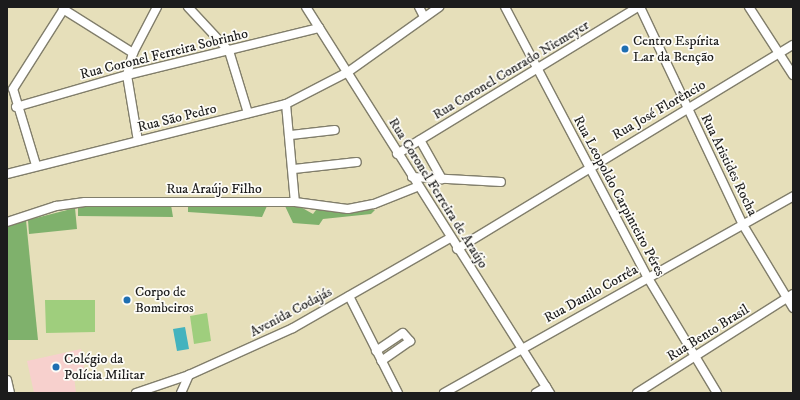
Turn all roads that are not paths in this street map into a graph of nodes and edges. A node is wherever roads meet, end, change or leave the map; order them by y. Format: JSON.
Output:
{"nodes":[{"id":1,"x":157,"y":7,"type":"edge"},
{"id":2,"x":188,"y":7,"type":"edge"},
{"id":3,"x":306,"y":7,"type":"edge"},
{"id":4,"x":419,"y":7,"type":"edge"},
{"id":5,"x":439,"y":7,"type":"edge"},
{"id":6,"x":505,"y":7,"type":"edge"},
{"id":7,"x":639,"y":7,"type":"edge"},
{"id":8,"x":749,"y":7,"type":"edge"},
{"id":9,"x":64,"y":8,"type":"edge"},
{"id":10,"x":424,"y":17,"type":"junction"},
{"id":11,"x":318,"y":28,"type":"junction"},
{"id":12,"x":793,"y":45,"type":"edge"},
{"id":13,"x":229,"y":51,"type":"junction"},
{"id":14,"x":133,"y":53,"type":"junction"},
{"id":15,"x":779,"y":54,"type":"junction"},
{"id":16,"x":538,"y":70,"type":"junction"},
{"id":17,"x":348,"y":72,"type":"junction"},
{"id":18,"x":127,"y":75,"type":"junction"},
{"id":19,"x":793,"y":75,"type":"edge"},
{"id":20,"x":286,"y":104,"type":"junction"},
{"id":21,"x":16,"y":107,"type":"junction"},
{"id":22,"x":688,"y":110,"type":"junction"},
{"id":23,"x":248,"y":113,"type":"junction"},
{"id":24,"x":335,"y":130,"type":"dead end"},
{"id":25,"x":291,"y":135,"type":"junction"},
{"id":26,"x":420,"y":140,"type":"junction"},
{"id":27,"x":138,"y":141,"type":"junction"},
{"id":28,"x":397,"y":154,"type":"junction"},
{"id":29,"x":357,"y":162,"type":"dead end"},
{"id":30,"x":36,"y":165,"type":"junction"},
{"id":31,"x":588,"y":168,"type":"junction"},
{"id":32,"x":294,"y":169,"type":"junction"},
{"id":33,"x":7,"y":174,"type":"edge"},
{"id":34,"x":412,"y":177,"type":"junction"},
{"id":35,"x":442,"y":179,"type":"junction"},
{"id":36,"x":501,"y":182,"type":"dead end"},
{"id":37,"x":418,"y":186,"type":"junction"},
{"id":38,"x":793,"y":196,"type":"edge"},
{"id":39,"x":295,"y":202,"type":"junction"},
{"id":40,"x":7,"y":222,"type":"edge"},
{"id":41,"x":743,"y":225,"type":"junction"},
{"id":42,"x":450,"y":238,"type":"junction"},
{"id":43,"x":457,"y":249,"type":"junction"},
{"id":44,"x":648,"y":278,"type":"junction"},
{"id":45,"x":349,"y":296,"type":"junction"},
{"id":46,"x":790,"y":296,"type":"edge"},
{"id":47,"x":793,"y":308,"type":"edge"},
{"id":48,"x":521,"y":348,"type":"junction"},
{"id":49,"x":376,"y":351,"type":"junction"},
{"id":50,"x":696,"y":356,"type":"junction"},
{"id":51,"x":381,"y":361,"type":"junction"},
{"id":52,"x":190,"y":375,"type":"junction"},
{"id":53,"x":7,"y":380,"type":"edge"},
{"id":54,"x":548,"y":390,"type":"edge"},
{"id":55,"x":10,"y":393,"type":"edge"},
{"id":56,"x":136,"y":393,"type":"edge"},
{"id":57,"x":181,"y":393,"type":"edge"},
{"id":58,"x":398,"y":393,"type":"edge"},
{"id":59,"x":444,"y":393,"type":"edge"},
{"id":60,"x":536,"y":393,"type":"edge"},
{"id":61,"x":637,"y":393,"type":"edge"},
{"id":62,"x":717,"y":393,"type":"edge"}],
"edges":[{"from":1,"to":14,"type":"street"},
{"from":2,"to":13,"type":"street"},
{"from":3,"to":11,"type":"street","name":"Rua Coronel Ferreira de Araújo"},
{"from":4,"to":10,"type":"street"},
{"from":5,"to":10,"type":"street","name":"Rua São Pedro"},
{"from":6,"to":16,"type":"street","name":"Rua Leopoldo Carpinteiro Péres"},
{"from":7,"to":16,"type":"street","name":"Rua Coronel Conrado Niemeyer"},
{"from":7,"to":22,"type":"street","name":"Rua Aristides Rocha"},
{"from":8,"to":15,"type":"street"},
{"from":9,"to":14,"type":"street"},
{"from":9,"to":21,"type":"street"},
{"from":10,"to":17,"type":"street","name":"Rua São Pedro"},
{"from":11,"to":13,"type":"street","name":"Rua Coronel Ferreira Sobrinho"},
{"from":11,"to":17,"type":"street","name":"Rua Coronel Ferreira de Araújo"},
{"from":12,"to":15,"type":"street","name":"Rua José Florêncio"},
{"from":13,"to":18,"type":"street","name":"Rua Coronel Ferreira Sobrinho"},
{"from":13,"to":23,"type":"street"},
{"from":14,"to":18,"type":"street"},
{"from":15,"to":19,"type":"street"},
{"from":15,"to":22,"type":"street","name":"Rua José Florêncio"},
{"from":16,"to":26,"type":"street","name":"Rua Coronel Conrado Niemeyer"},
{"from":16,"to":31,"type":"street","name":"Rua Leopoldo Carpinteiro Péres"},
{"from":17,"to":20,"type":"street","name":"Rua São Pedro"},
{"from":17,"to":28,"type":"street","name":"Rua Coronel Ferreira de Araújo"},
{"from":18,"to":21,"type":"street","name":"Rua Coronel Ferreira Sobrinho"},
{"from":18,"to":27,"type":"street"},
{"from":20,"to":23,"type":"street","name":"Rua São Pedro"},
{"from":20,"to":25,"type":"street"},
{"from":21,"to":30,"type":"street"},
{"from":22,"to":31,"type":"street","name":"Rua José Florêncio"},
{"from":22,"to":41,"type":"street","name":"Rua Aristides Rocha"},
{"from":23,"to":27,"type":"street","name":"Rua São Pedro"},
{"from":24,"to":25,"type":"street"},
{"from":25,"to":32,"type":"street"},
{"from":26,"to":28,"type":"street","name":"Rua Coronel Conrado Niemeyer"},
{"from":26,"to":35,"type":"street"},
{"from":27,"to":30,"type":"street","name":"Rua São Pedro"},
{"from":28,"to":34,"type":"street","name":"Rua Coronel Ferreira de Araújo"},
{"from":29,"to":32,"type":"street"},
{"from":30,"to":33,"type":"street","name":"Rua São Pedro"},
{"from":31,"to":43,"type":"street","name":"Rua José Florêncio"},
{"from":31,"to":44,"type":"street","name":"Rua Leopoldo Carpinteiro Péres"},
{"from":32,"to":39,"type":"street"},
{"from":34,"to":35,"type":"street"},
{"from":34,"to":37,"type":"street","name":"Rua Coronel Ferreira de Araújo"},
{"from":35,"to":36,"type":"street"},
{"from":37,"to":39,"type":"street","name":"Rua Araújo Filho"},
{"from":37,"to":42,"type":"street","name":"Rua Coronel Ferreira de Araújo"},
{"from":38,"to":41,"type":"street","name":"Rua Danilo Corrêa"},
{"from":39,"to":40,"type":"street","name":"Rua Araújo Filho"},
{"from":41,"to":44,"type":"street","name":"Rua Danilo Corrêa"},
{"from":41,"to":46,"type":"street","name":"Rua Aristides Rocha"},
{"from":42,"to":43,"type":"street","name":"Rua Coronel Ferreira de Araújo"},
{"from":42,"to":45,"type":"street","name":"Avenida Codajás"},
{"from":43,"to":48,"type":"street","name":"Rua Coronel Ferreira de Araújo"},
{"from":44,"to":48,"type":"street","name":"Rua Danilo Corrêa"},
{"from":44,"to":50,"type":"street","name":"Rua Leopoldo Carpinteiro Péres"},
{"from":45,"to":49,"type":"street"},
{"from":45,"to":52,"type":"street","name":"Avenida Codajás"},
{"from":46,"to":47,"type":"street","name":"Rua Aristides Rocha"},
{"from":46,"to":50,"type":"street","name":"Rua Bento Brasil"},
{"from":48,"to":54,"type":"street","name":"Rua Coronel Ferreira de Araújo"},
{"from":48,"to":59,"type":"street","name":"Rua Danilo Corrêa"},
{"from":49,"to":51,"type":"street"},
{"from":49,"to":51,"type":"street"},
{"from":50,"to":61,"type":"street","name":"Rua Bento Brasil"},
{"from":50,"to":62,"type":"street","name":"Rua Leopoldo Carpinteiro Péres"},
{"from":51,"to":58,"type":"street"},
{"from":52,"to":56,"type":"street","name":"Avenida Codajás"},
{"from":52,"to":57,"type":"street"},
{"from":53,"to":55,"type":"street"},
{"from":54,"to":60,"type":"street"}]}
